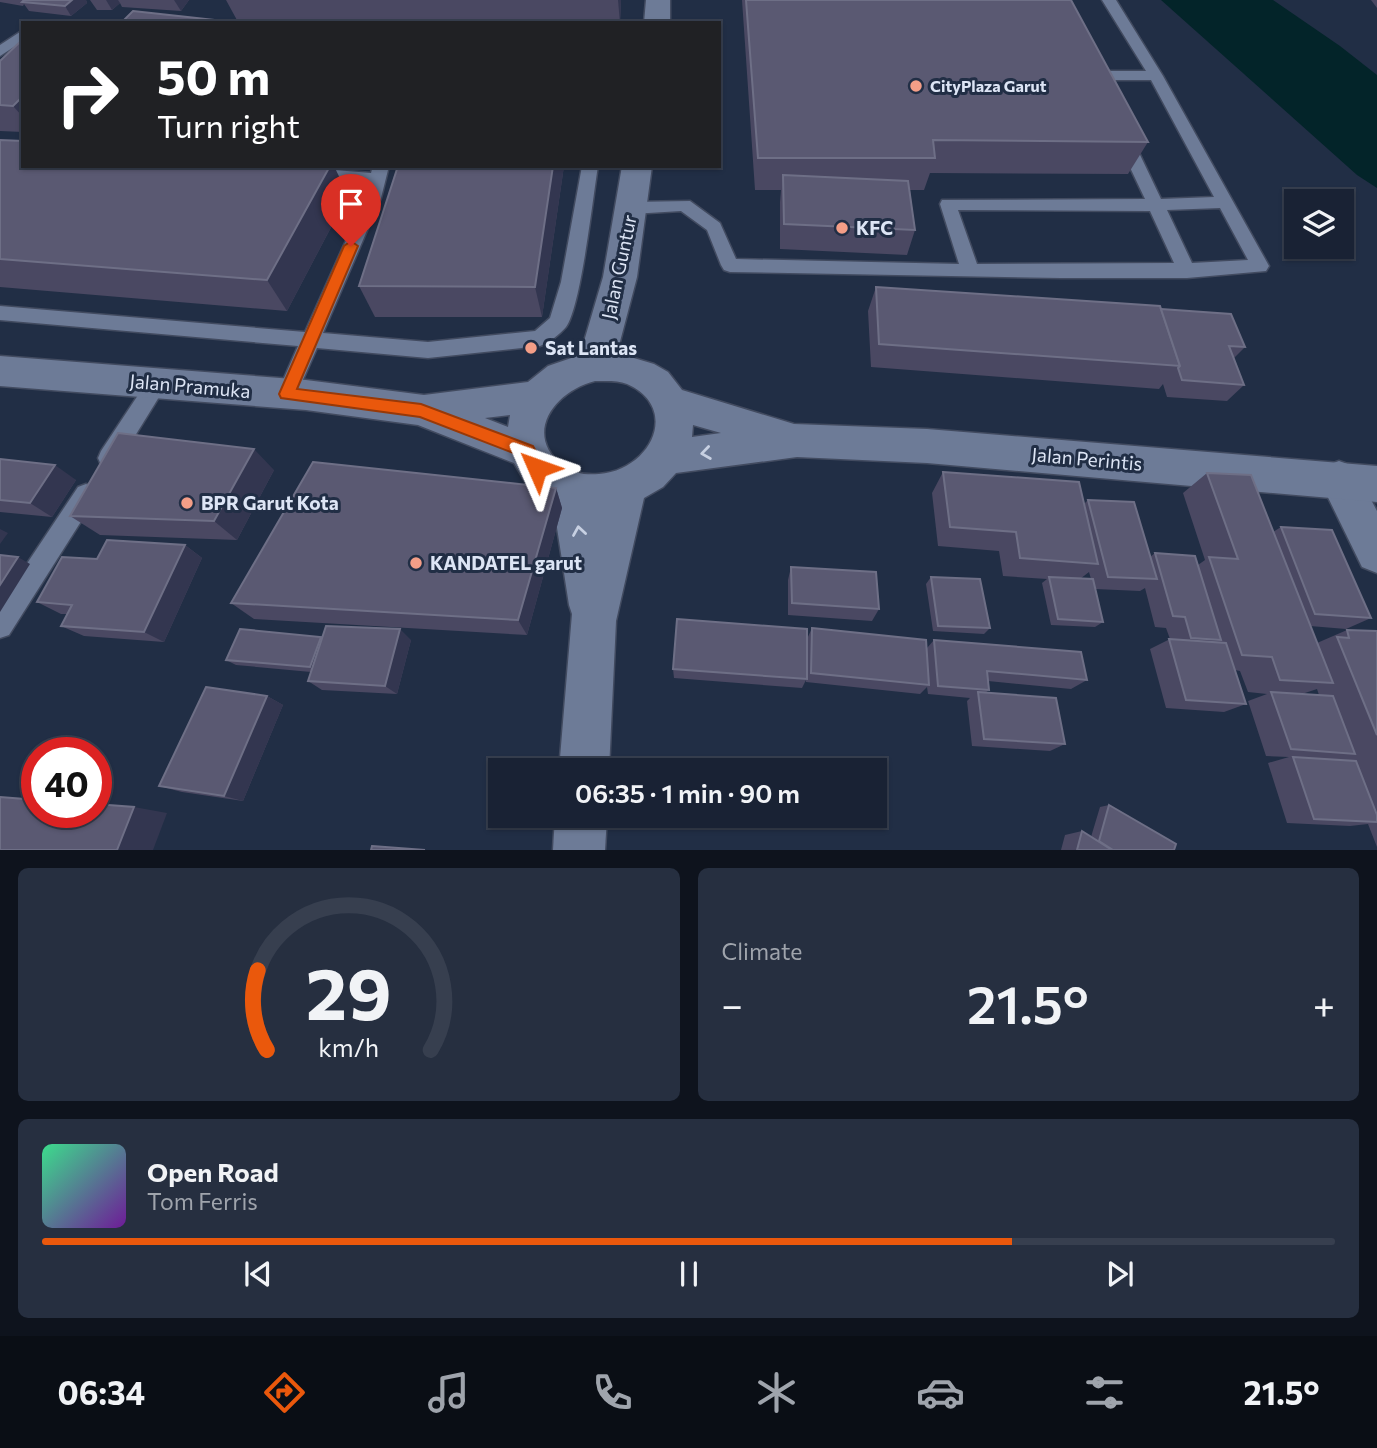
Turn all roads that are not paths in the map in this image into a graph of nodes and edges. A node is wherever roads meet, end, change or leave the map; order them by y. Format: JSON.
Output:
{"nodes":[{"id":1,"x":658,"y":0,"type":"edge"},
{"id":2,"x":1109,"y":0,"type":"edge"},
{"id":3,"x":657,"y":21,"type":"edge"},
{"id":4,"x":21,"y":36,"type":"edge"},
{"id":5,"x":0,"y":52,"type":"edge"},
{"id":6,"x":1156,"y":76,"type":"junction"},
{"id":7,"x":1106,"y":100,"type":"edge"},
{"id":8,"x":1117,"y":124,"type":"edge"},
{"id":9,"x":590,"y":168,"type":"edge"},
{"id":10,"x":637,"y":168,"type":"edge"},
{"id":11,"x":296,"y":172,"type":"edge"},
{"id":12,"x":379,"y":172,"type":"edge"},
{"id":13,"x":1225,"y":202,"type":"junction"},
{"id":14,"x":1155,"y":205,"type":"junction"},
{"id":15,"x":632,"y":208,"type":"junction"},
{"id":16,"x":970,"y":270,"type":"junction"},
{"id":17,"x":1187,"y":271,"type":"junction"},
{"id":18,"x":0,"y":313,"type":"edge"},
{"id":19,"x":307,"y":342,"type":"junction"},
{"id":20,"x":595,"y":366,"type":"junction"},
{"id":21,"x":0,"y":371,"type":"edge"},
{"id":22,"x":157,"y":383,"type":"junction"},
{"id":23,"x":287,"y":394,"type":"junction"},
{"id":24,"x":537,"y":396,"type":"junction"},
{"id":25,"x":670,"y":402,"type":"junction"},
{"id":26,"x":421,"y":410,"type":"junction"},
{"id":27,"x":797,"y":440,"type":"junction"},
{"id":28,"x":527,"y":451,"type":"junction"},
{"id":29,"x":664,"y":458,"type":"junction"},
{"id":30,"x":1358,"y":482,"type":"edge"},
{"id":31,"x":626,"y":487,"type":"junction"},
{"id":32,"x":572,"y":490,"type":"junction"},
{"id":33,"x":1377,"y":553,"type":"edge"},
{"id":34,"x":593,"y":621,"type":"junction"},
{"id":35,"x":0,"y":626,"type":"edge"},
{"id":36,"x":585,"y":758,"type":"edge"},
{"id":37,"x":580,"y":828,"type":"edge"},
{"id":38,"x":579,"y":849,"type":"edge"}],
"edges":[{"from":1,"to":3,"type":"street"},
{"from":2,"to":6,"type":"lane"},
{"from":4,"to":5,"type":"lane"},
{"from":6,"to":7,"type":"lane"},
{"from":6,"to":13,"type":"lane"},
{"from":8,"to":14,"type":"lane"},
{"from":9,"to":19,"type":"lane"},
{"from":10,"to":15,"type":"street","name":"Jalan Guntur"},
{"from":11,"to":12,"type":"lane"},
{"from":12,"to":19,"type":"lane"},
{"from":13,"to":14,"type":"lane"},
{"from":13,"to":17,"type":"lane"},
{"from":14,"to":16,"type":"lane"},
{"from":14,"to":17,"type":"lane"},
{"from":15,"to":16,"type":"lane"},
{"from":15,"to":20,"type":"street","name":"Jalan Guntur"},
{"from":16,"to":17,"type":"lane"},
{"from":18,"to":19,"type":"lane"},
{"from":19,"to":23,"type":"lane"},
{"from":20,"to":24,"type":"street"},
{"from":20,"to":25,"type":"street"},
{"from":21,"to":22,"type":"street","name":"Jalan Pramuka"},
{"from":22,"to":23,"type":"street","name":"Jalan Pramuka"},
{"from":22,"to":35,"type":"lane"},
{"from":23,"to":26,"type":"street","name":"Jalan Pramuka"},
{"from":24,"to":26,"type":"street","name":"Jalan Pramuka"},
{"from":24,"to":28,"type":"street"},
{"from":25,"to":27,"type":"street","name":"Jalan Perintis"},
{"from":25,"to":29,"type":"street"},
{"from":26,"to":28,"type":"street","name":"Jalan Pramuka"},
{"from":27,"to":29,"type":"street","name":"Jalan Perintis","one_way":true},
{"from":27,"to":30,"type":"street","name":"Jalan Perintis"},
{"from":28,"to":32,"type":"street"},
{"from":29,"to":31,"type":"street"},
{"from":30,"to":33,"type":"street"},
{"from":31,"to":32,"type":"street"},
{"from":31,"to":34,"type":"street"},
{"from":34,"to":32,"type":"street","one_way":true},
{"from":34,"to":36,"type":"street"},
{"from":37,"to":38,"type":"street"}]}
